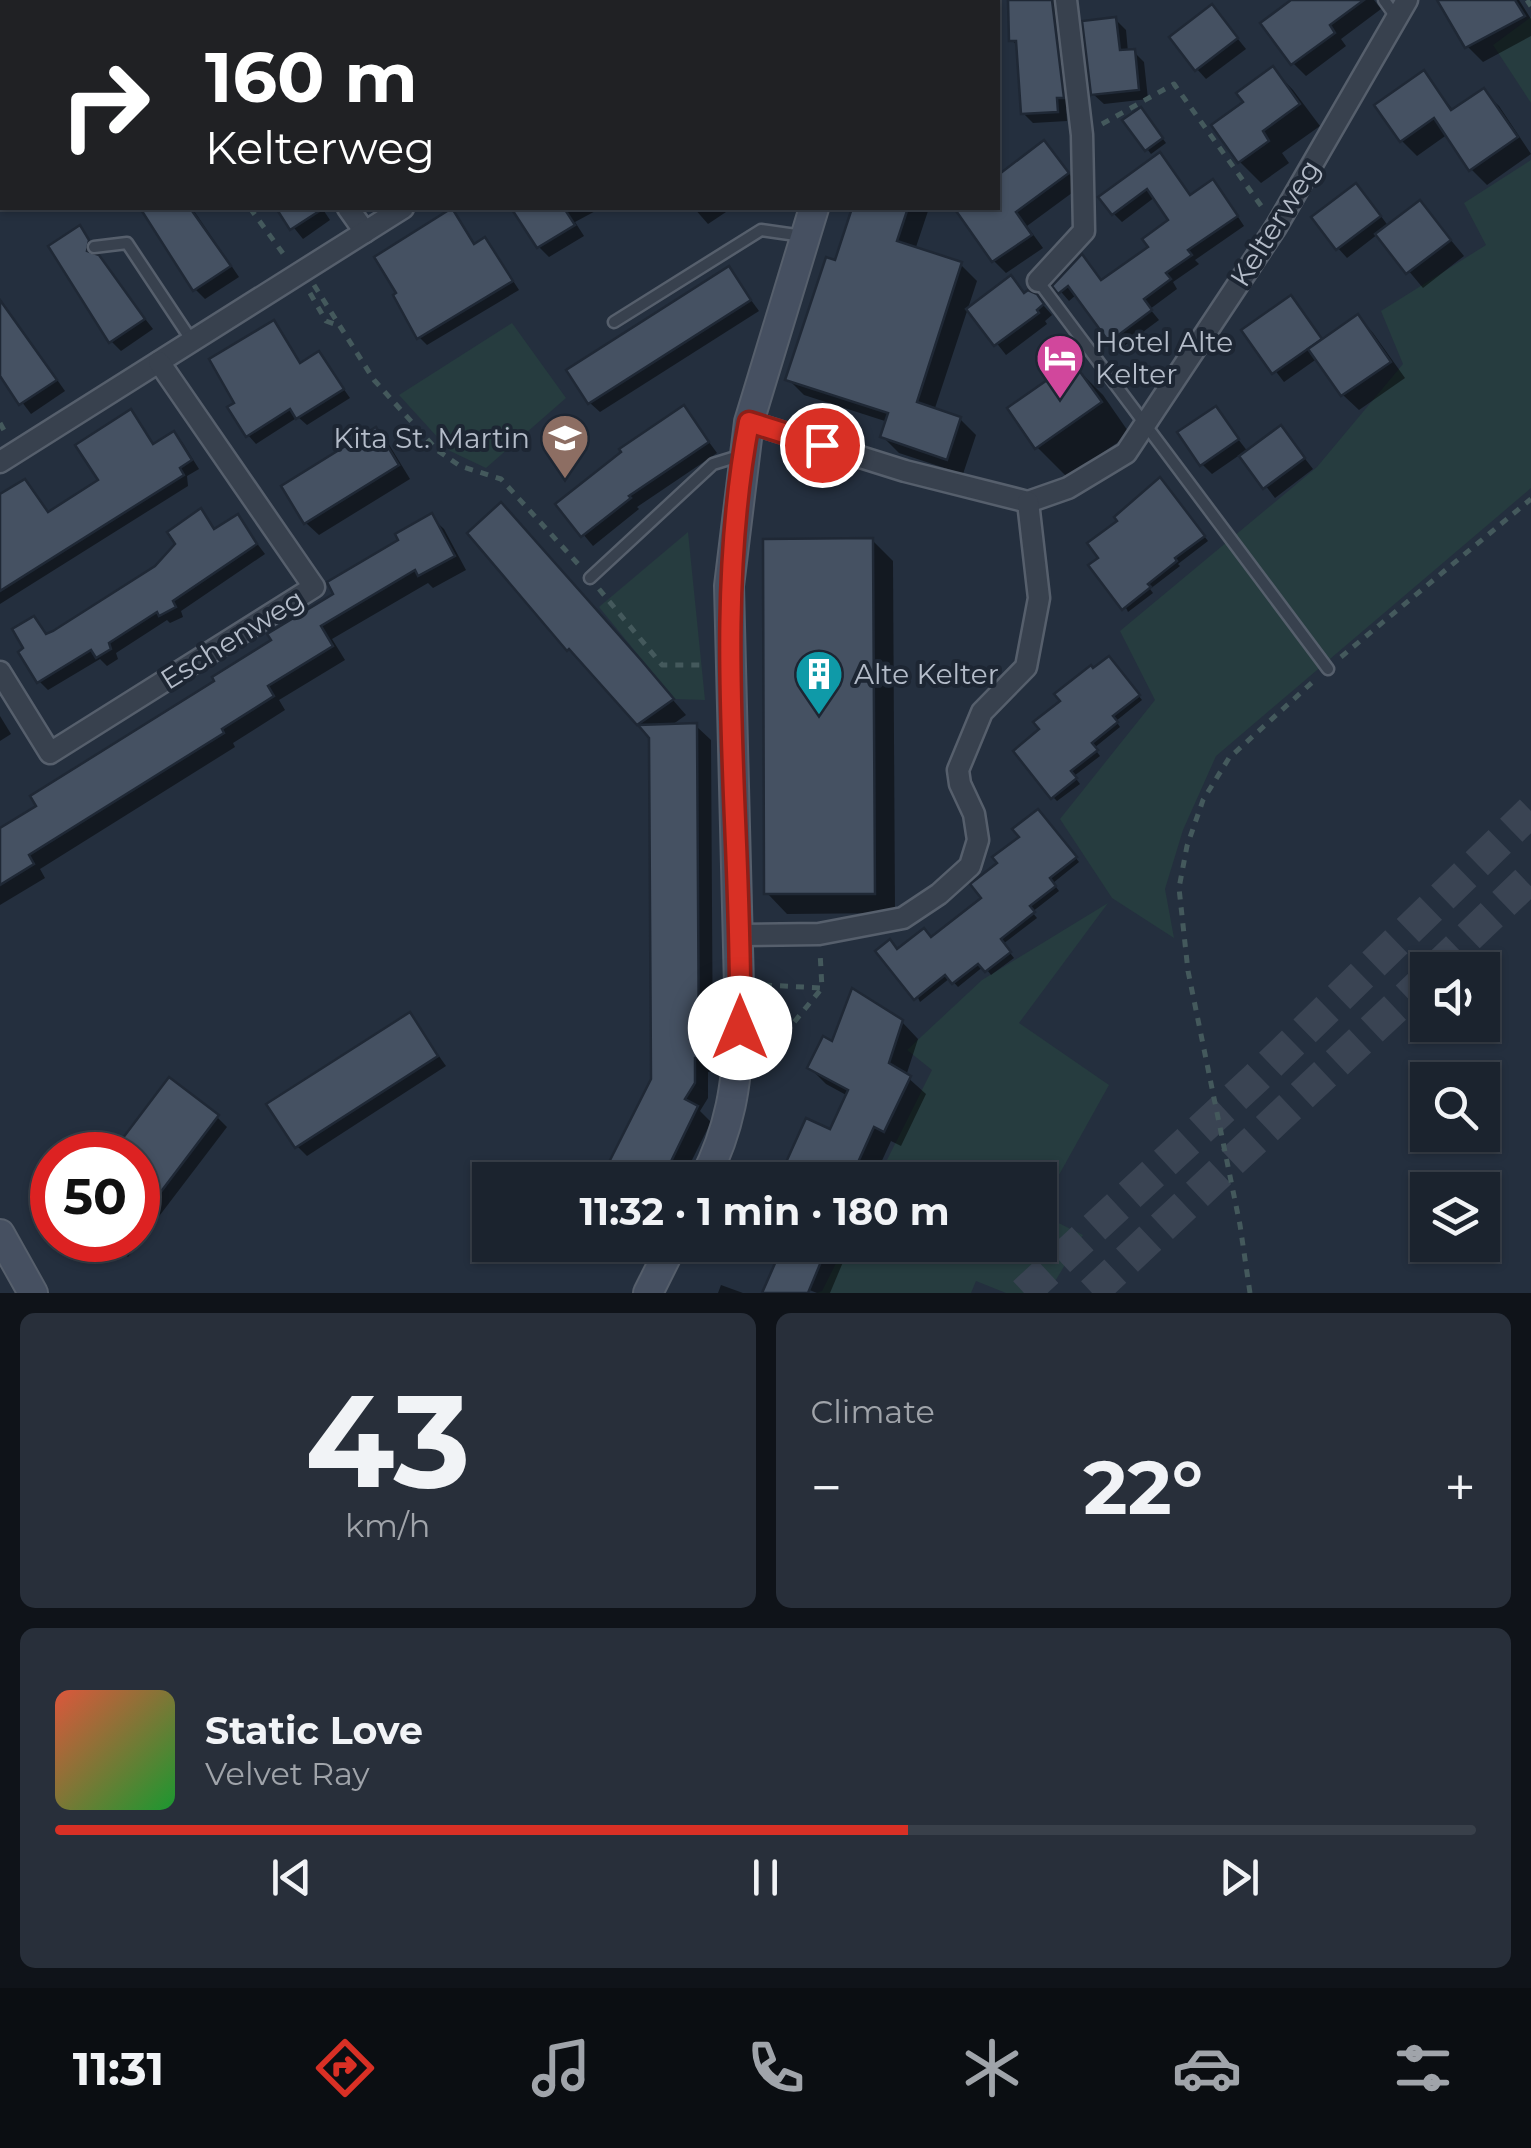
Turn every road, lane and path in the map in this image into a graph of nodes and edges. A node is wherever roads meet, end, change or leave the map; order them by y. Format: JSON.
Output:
{"nodes":[{"id":1,"x":1066,"y":0,"type":"edge"},
{"id":2,"x":1384,"y":0,"type":"edge"},
{"id":3,"x":1527,"y":0,"type":"edge"},
{"id":4,"x":1531,"y":6,"type":"edge"},
{"id":5,"x":1402,"y":9,"type":"edge"},
{"id":6,"x":1082,"y":135,"type":"junction"},
{"id":7,"x":251,"y":210,"type":"edge"},
{"id":8,"x":349,"y":210,"type":"edge"},
{"id":9,"x":401,"y":210,"type":"edge"},
{"id":10,"x":813,"y":210,"type":"edge"},
{"id":11,"x":1276,"y":227,"type":"junction"},
{"id":12,"x":364,"y":232,"type":"junction"},
{"id":13,"x":804,"y":236,"type":"junction"},
{"id":14,"x":94,"y":247,"type":"dead end"},
{"id":15,"x":297,"y":274,"type":"junction"},
{"id":16,"x":1038,"y":281,"type":"joint"},
{"id":17,"x":314,"y":300,"type":"dead end"},
{"id":18,"x":614,"y":322,"type":"dead end"},
{"id":19,"x":340,"y":326,"type":"junction"},
{"id":20,"x":192,"y":341,"type":"junction"},
{"id":21,"x":158,"y":362,"type":"junction"},
{"id":22,"x":749,"y":422,"type":"junction"},
{"id":23,"x":1146,"y":424,"type":"junction"},
{"id":24,"x":743,"y":455,"type":"junction"},
{"id":25,"x":0,"y":462,"type":"edge"},
{"id":26,"x":1531,"y":499,"type":"edge"},
{"id":27,"x":1028,"y":502,"type":"junction"},
{"id":28,"x":590,"y":578,"type":"junction"},
{"id":29,"x":700,"y":665,"type":"dead end"},
{"id":30,"x":1328,"y":668,"type":"junction"},
{"id":31,"x":0,"y":672,"type":"edge"},
{"id":32,"x":818,"y":934,"type":"junction"},
{"id":33,"x":739,"y":935,"type":"junction"},
{"id":34,"x":740,"y":984,"type":"junction"},
{"id":35,"x":822,"y":988,"type":"junction"},
{"id":36,"x":736,"y":1095,"type":"junction"},
{"id":37,"x":713,"y":1162,"type":"edge"},
{"id":38,"x":0,"y":1234,"type":"edge"},
{"id":39,"x":664,"y":1262,"type":"edge"},
{"id":40,"x":33,"y":1293,"type":"edge"},
{"id":41,"x":648,"y":1293,"type":"edge"},
{"id":42,"x":1250,"y":1293,"type":"edge"}],
"edges":[{"from":1,"to":6,"type":"street"},
{"from":2,"to":5,"type":"lane","name":"Kelterweg"},
{"from":3,"to":4,"type":"path"},
{"from":5,"to":11,"type":"street","name":"Kelterweg"},
{"from":6,"to":11,"type":"path"},
{"from":6,"to":16,"type":"street"},
{"from":7,"to":15,"type":"path"},
{"from":8,"to":12,"type":"street"},
{"from":9,"to":12,"type":"street"},
{"from":10,"to":13,"type":"main road"},
{"from":11,"to":23,"type":"street","name":"Kelterweg"},
{"from":12,"to":15,"type":"street"},
{"from":13,"to":18,"type":"lane"},
{"from":13,"to":22,"type":"main road"},
{"from":14,"to":20,"type":"lane"},
{"from":15,"to":19,"type":"path"},
{"from":15,"to":20,"type":"street"},
{"from":16,"to":23,"type":"lane"},
{"from":17,"to":19,"type":"path"},
{"from":19,"to":28,"type":"path"},
{"from":20,"to":21,"type":"street"},
{"from":21,"to":25,"type":"street"},
{"from":21,"to":31,"type":"street","name":"Eschenweg"},
{"from":22,"to":24,"type":"main road"},
{"from":22,"to":27,"type":"street"},
{"from":23,"to":27,"type":"street","name":"Kelterweg"},
{"from":23,"to":30,"type":"lane"},
{"from":24,"to":28,"type":"lane"},
{"from":24,"to":33,"type":"main road"},
{"from":26,"to":30,"type":"path"},
{"from":27,"to":32,"type":"street"},
{"from":28,"to":29,"type":"path"},
{"from":30,"to":42,"type":"path"},
{"from":32,"to":33,"type":"street"},
{"from":32,"to":35,"type":"path"},
{"from":33,"to":34,"type":"main road"},
{"from":34,"to":35,"type":"path"},
{"from":34,"to":36,"type":"main road"},
{"from":35,"to":36,"type":"path"},
{"from":36,"to":37,"type":"main road"},
{"from":38,"to":40,"type":"main road"},
{"from":39,"to":41,"type":"main road"}]}
